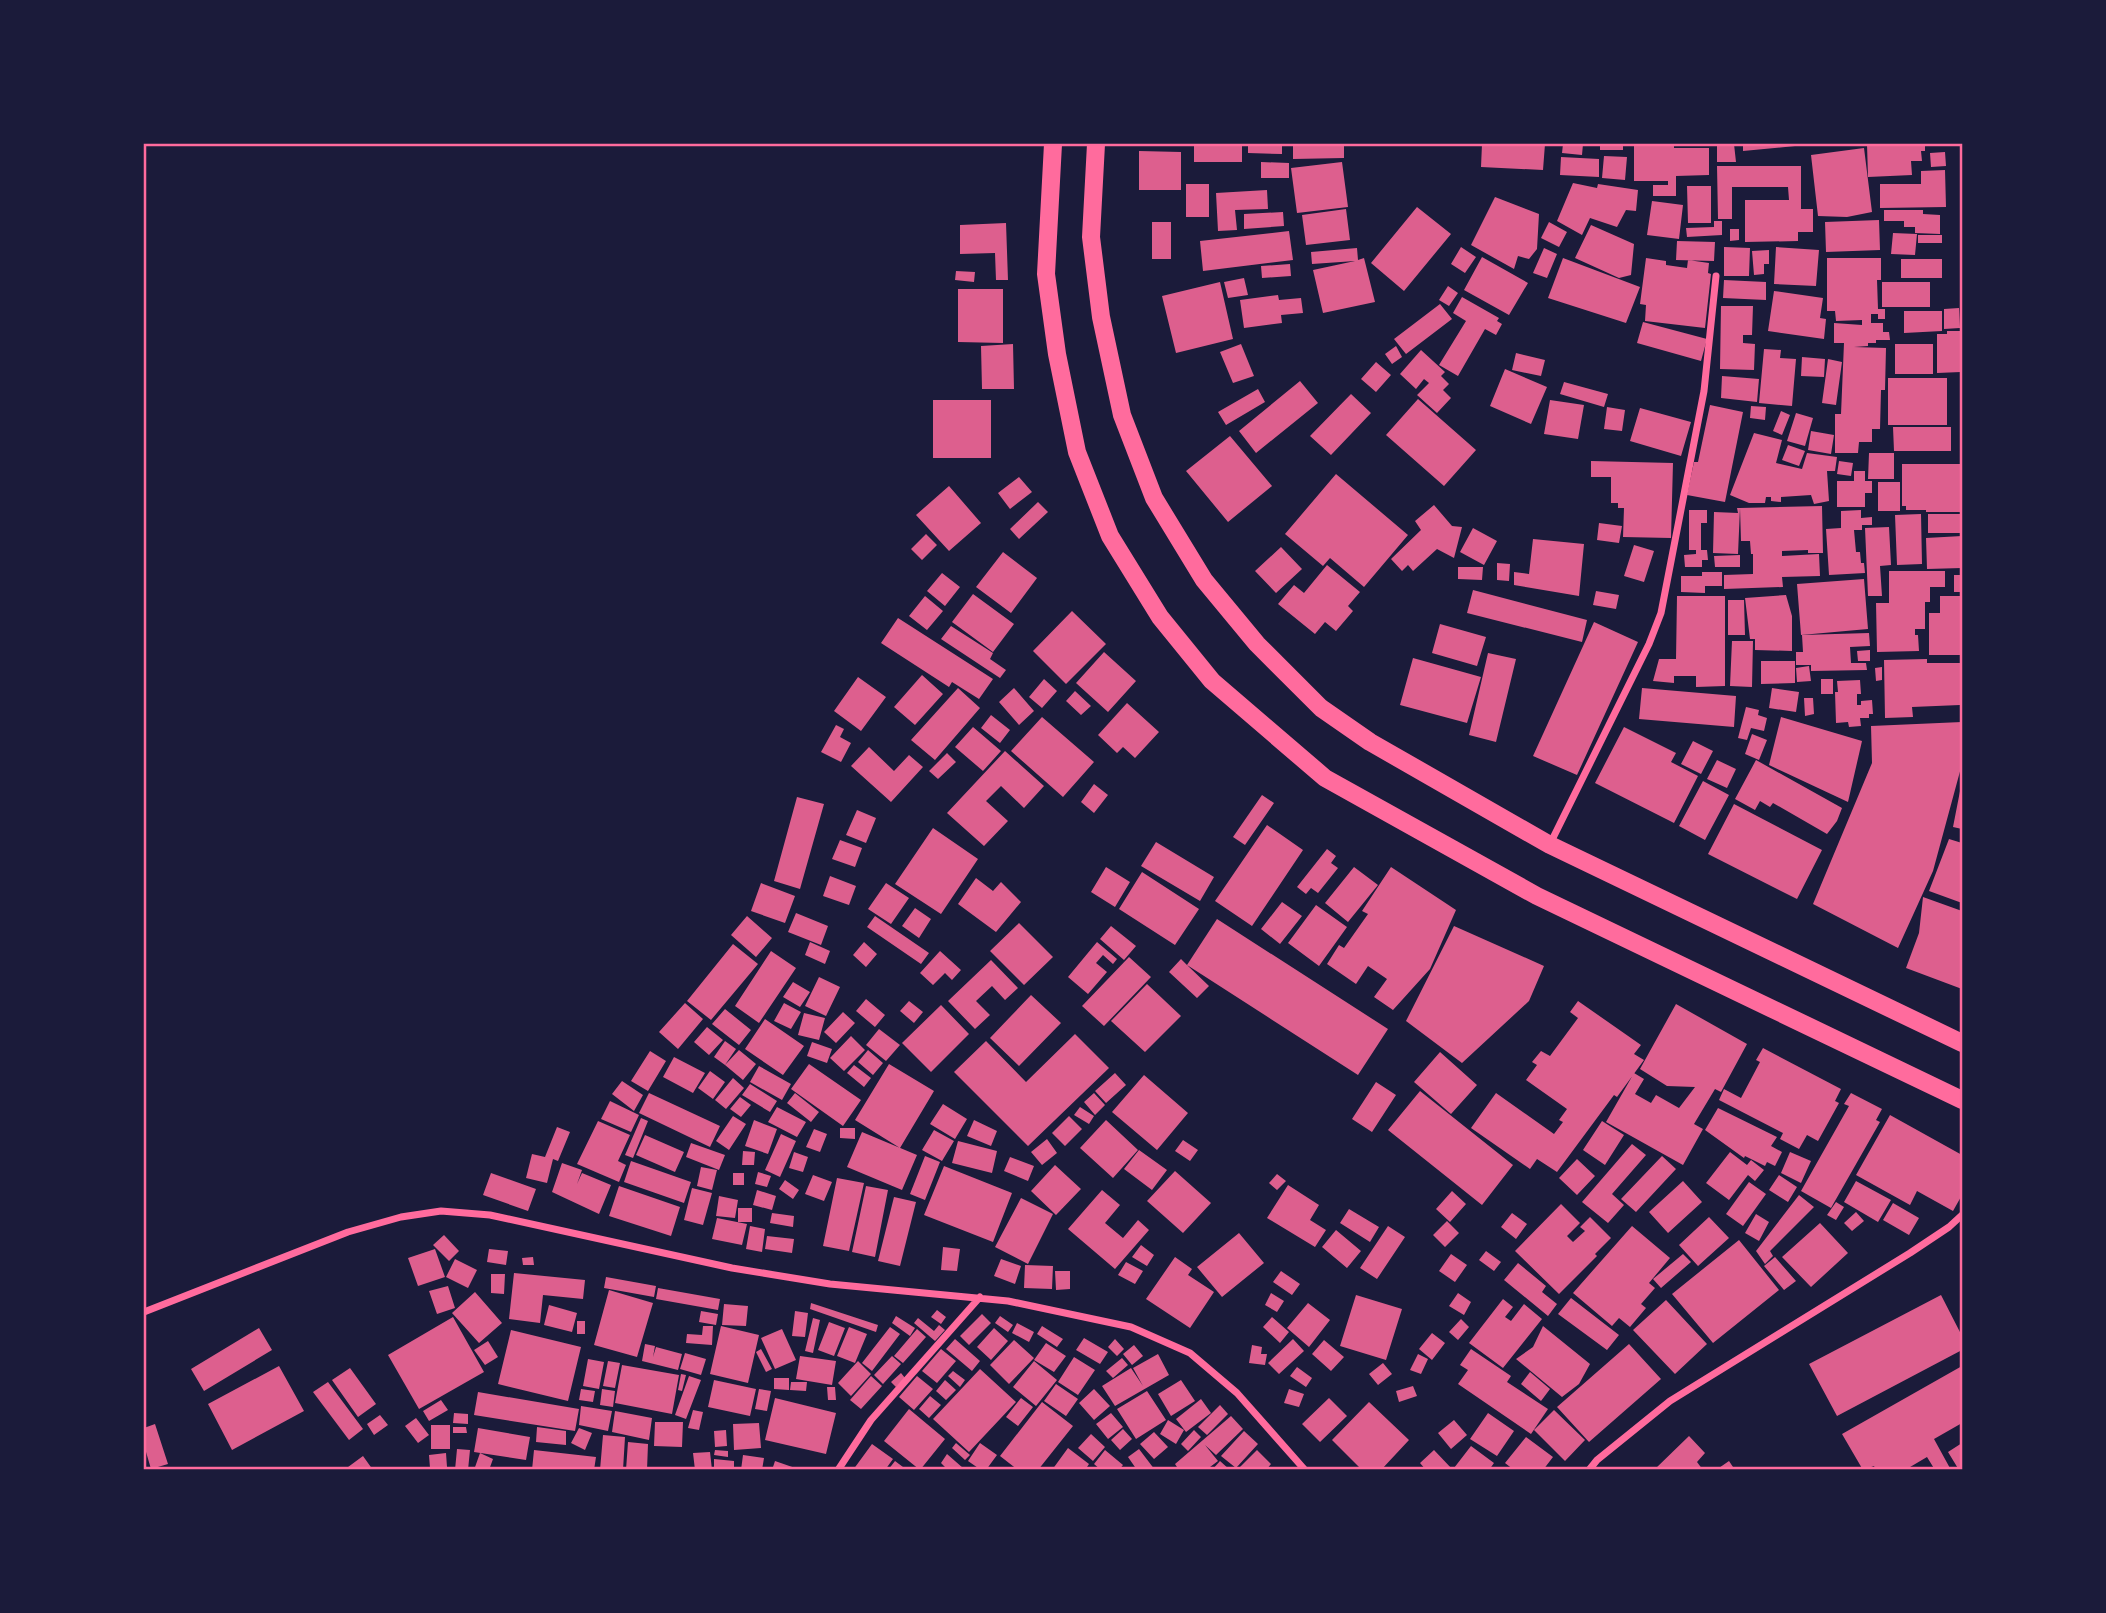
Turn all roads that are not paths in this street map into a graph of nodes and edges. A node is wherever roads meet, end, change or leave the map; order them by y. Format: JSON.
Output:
{"nodes":[{"id":1,"x":1053,"y":144,"type":"edge"},
{"id":2,"x":1096,"y":144,"type":"edge"},
{"id":3,"x":1716,"y":276,"type":"dead end"},
{"id":4,"x":1550,"y":845,"type":"junction"},
{"id":5,"x":1962,"y":1043,"type":"edge"},
{"id":6,"x":1962,"y":1100,"type":"edge"},
{"id":7,"x":1962,"y":1215,"type":"edge"},
{"id":8,"x":980,"y":1297,"type":"junction"},
{"id":9,"x":144,"y":1312,"type":"edge"},
{"id":10,"x":838,"y":1469,"type":"edge"},
{"id":11,"x":1305,"y":1469,"type":"edge"},
{"id":12,"x":1588,"y":1469,"type":"edge"}],
"edges":[{"from":1,"to":6,"type":"main road"},
{"from":2,"to":4,"type":"main road"},
{"from":3,"to":4,"type":"street"},
{"from":4,"to":5,"type":"main road"},
{"from":7,"to":12,"type":"street"},
{"from":8,"to":9,"type":"street"},
{"from":8,"to":10,"type":"street"},
{"from":8,"to":11,"type":"street"}]}
